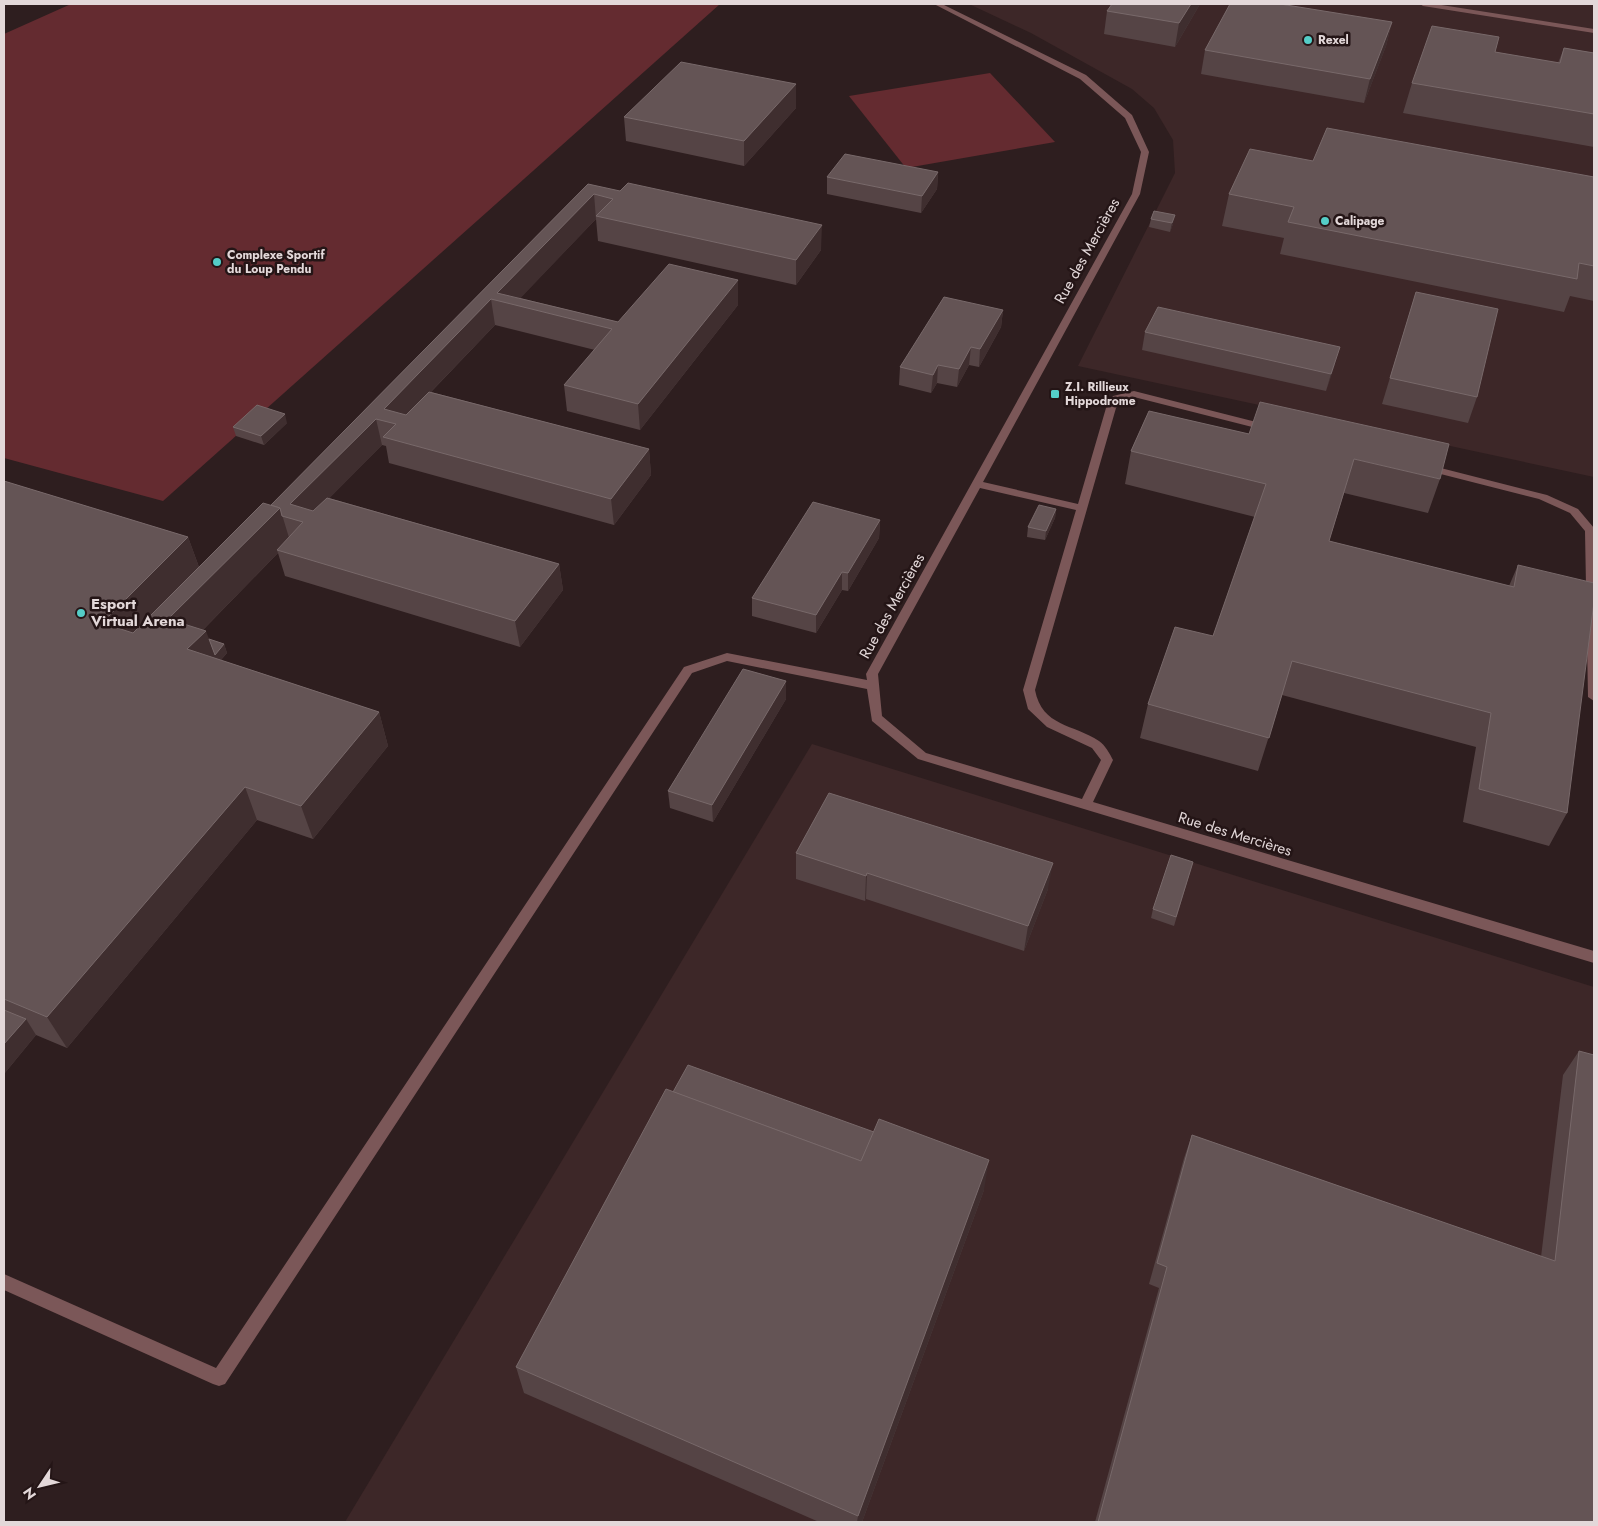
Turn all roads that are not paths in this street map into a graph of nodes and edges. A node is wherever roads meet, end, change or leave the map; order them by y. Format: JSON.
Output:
{"nodes":[{"id":1,"x":937,"y":4,"type":"edge"},
{"id":2,"x":1423,"y":4,"type":"edge"},
{"id":3,"x":1594,"y":32,"type":"edge"},
{"id":4,"x":1276,"y":430,"type":"edge"},
{"id":5,"x":1410,"y":463,"type":"edge"},
{"id":6,"x":976,"y":484,"type":"junction"},
{"id":7,"x":1082,"y":508,"type":"junction"},
{"id":8,"x":873,"y":686,"type":"junction"},
{"id":9,"x":1594,"y":697,"type":"edge"},
{"id":10,"x":1086,"y":805,"type":"junction"},
{"id":11,"x":1594,"y":957,"type":"edge"},
{"id":12,"x":4,"y":1282,"type":"edge"}],
"edges":[{"from":1,"to":6,"type":"street","name":"Rue des Mercières"},
{"from":2,"to":3,"type":"street"},
{"from":4,"to":7,"type":"street"},
{"from":5,"to":9,"type":"street"},
{"from":6,"to":7,"type":"street"},
{"from":6,"to":8,"type":"street","name":"Rue des Mercières"},
{"from":7,"to":10,"type":"street"},
{"from":8,"to":10,"type":"street","name":"Rue des Mercières"},
{"from":8,"to":12,"type":"street"},
{"from":10,"to":11,"type":"street","name":"Rue des Mercières"}]}
